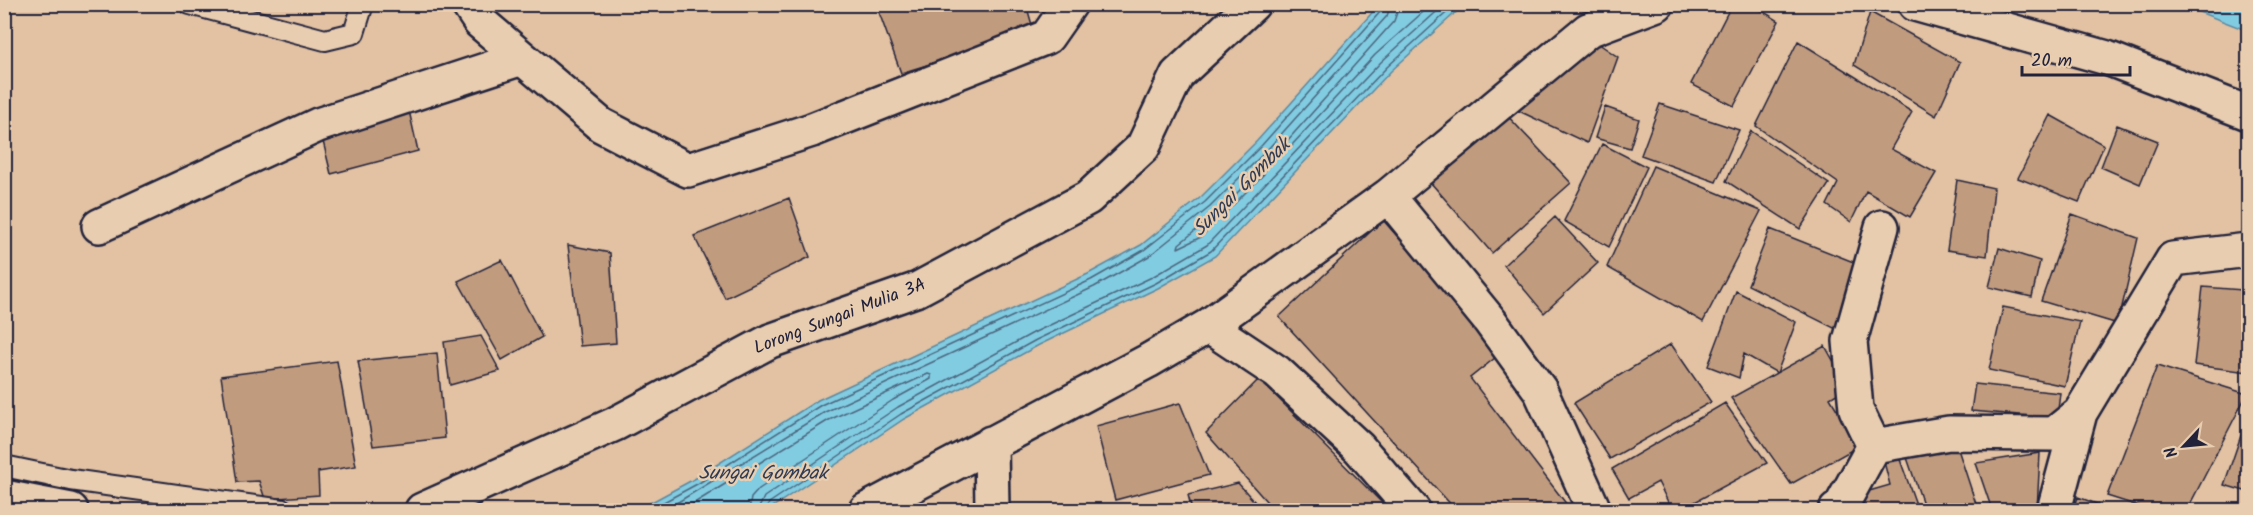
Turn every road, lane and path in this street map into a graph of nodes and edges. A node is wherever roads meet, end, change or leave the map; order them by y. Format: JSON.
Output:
{"nodes":[{"id":1,"x":190,"y":4,"type":"edge"},
{"id":2,"x":363,"y":4,"type":"edge"},
{"id":3,"x":468,"y":4,"type":"edge"},
{"id":4,"x":1070,"y":4,"type":"edge"},
{"id":5,"x":1253,"y":4,"type":"edge"},
{"id":6,"x":1657,"y":4,"type":"edge"},
{"id":7,"x":1915,"y":4,"type":"edge"},
{"id":8,"x":522,"y":58,"type":"junction"},
{"id":9,"x":2248,"y":113,"type":"edge"},
{"id":10,"x":1388,"y":196,"type":"junction"},
{"id":11,"x":99,"y":226,"type":"dead end"},
{"id":12,"x":1882,"y":227,"type":"dead end"},
{"id":13,"x":2248,"y":250,"type":"edge"},
{"id":14,"x":1208,"y":326,"type":"junction"},
{"id":15,"x":2080,"y":413,"type":"junction"},
{"id":16,"x":991,"y":443,"type":"junction"},
{"id":17,"x":1874,"y":446,"type":"junction"},
{"id":18,"x":4,"y":466,"type":"edge"},
{"id":19,"x":4,"y":497,"type":"edge"},
{"id":20,"x":71,"y":510,"type":"edge"},
{"id":21,"x":283,"y":510,"type":"edge"},
{"id":22,"x":422,"y":510,"type":"edge"},
{"id":23,"x":866,"y":510,"type":"edge"},
{"id":24,"x":992,"y":510,"type":"edge"},
{"id":25,"x":1413,"y":510,"type":"edge"},
{"id":26,"x":1594,"y":510,"type":"edge"},
{"id":27,"x":1836,"y":510,"type":"edge"},
{"id":28,"x":2054,"y":510,"type":"edge"}],
"edges":[{"from":1,"to":2,"type":"lane"},
{"from":3,"to":8,"type":"street"},
{"from":4,"to":8,"type":"street"},
{"from":5,"to":22,"type":"street","name":"Lorong Sungai Mulia 3A"},
{"from":6,"to":10,"type":"street"},
{"from":7,"to":9,"type":"street"},
{"from":8,"to":11,"type":"street"},
{"from":10,"to":14,"type":"street"},
{"from":10,"to":26,"type":"street"},
{"from":12,"to":17,"type":"street"},
{"from":13,"to":15,"type":"street"},
{"from":14,"to":16,"type":"street"},
{"from":14,"to":25,"type":"street"},
{"from":15,"to":17,"type":"street"},
{"from":15,"to":28,"type":"street"},
{"from":16,"to":23,"type":"street"},
{"from":16,"to":24,"type":"street"},
{"from":17,"to":27,"type":"street"},
{"from":18,"to":21,"type":"lane"},
{"from":19,"to":20,"type":"street"}]}
